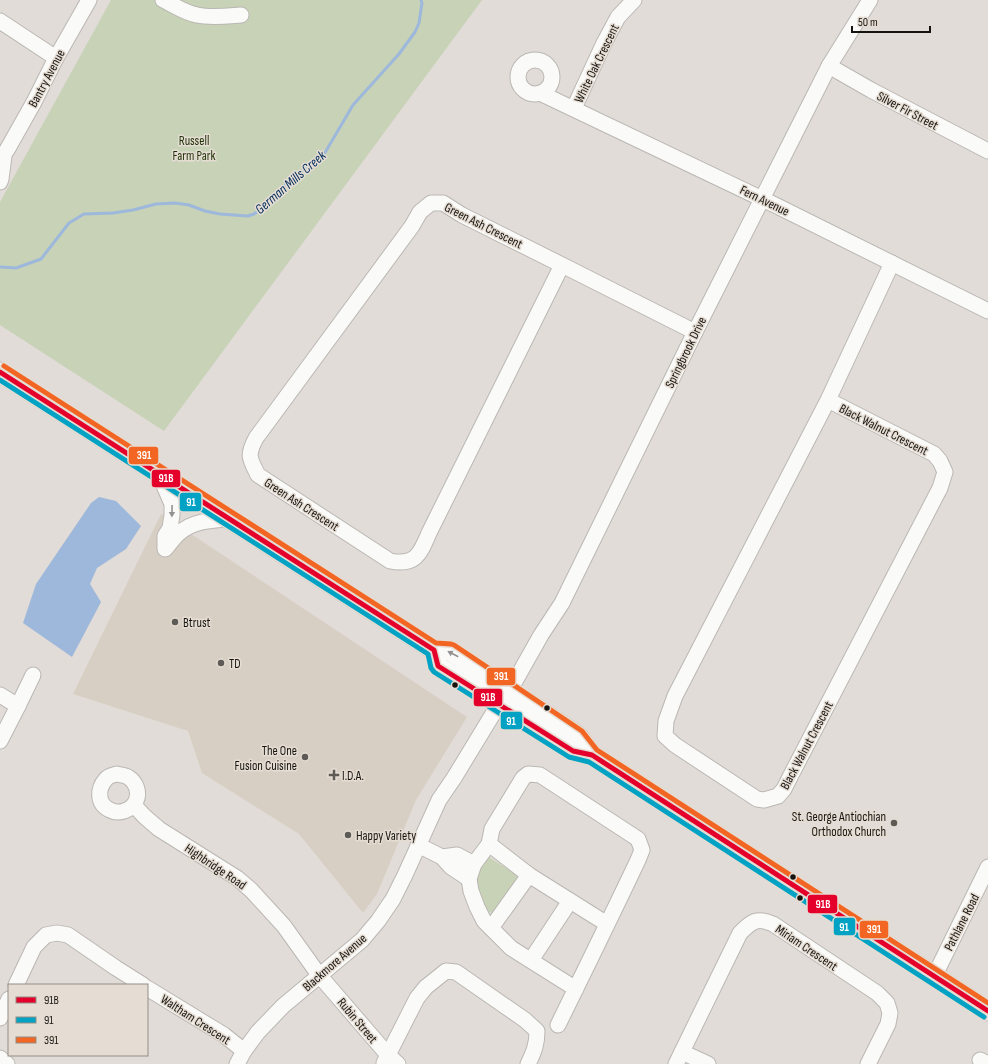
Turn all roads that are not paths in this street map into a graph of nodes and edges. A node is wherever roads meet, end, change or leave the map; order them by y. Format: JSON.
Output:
{"nodes":[{"id":1,"x":89,"y":0,"type":"edge"},
{"id":2,"x":162,"y":0,"type":"edge"},
{"id":3,"x":634,"y":0,"type":"edge"},
{"id":4,"x":870,"y":0,"type":"edge"},
{"id":5,"x":241,"y":15,"type":"dead end"},
{"id":6,"x":0,"y":22,"type":"edge"},
{"id":7,"x":56,"y":58,"type":"junction"},
{"id":8,"x":829,"y":66,"type":"junction"},
{"id":9,"x":540,"y":93,"type":"dead end"},
{"id":10,"x":574,"y":108,"type":"junction"},
{"id":11,"x":988,"y":151,"type":"edge"},
{"id":12,"x":3,"y":153,"type":"edge"},
{"id":13,"x":0,"y":182,"type":"edge"},
{"id":14,"x":762,"y":198,"type":"junction"},
{"id":15,"x":892,"y":263,"type":"junction"},
{"id":16,"x":562,"y":265,"type":"junction"},
{"id":17,"x":988,"y":311,"type":"edge"},
{"id":18,"x":695,"y":332,"type":"junction"},
{"id":19,"x":0,"y":372,"type":"edge"},
{"id":20,"x":828,"y":400,"type":"junction"},
{"id":21,"x":159,"y":474,"type":"junction"},
{"id":22,"x":229,"y":519,"type":"junction"},
{"id":23,"x":33,"y":675,"type":"dead end"},
{"id":24,"x":0,"y":695,"type":"edge"},
{"id":25,"x":504,"y":697,"type":"junction"},
{"id":26,"x":18,"y":706,"type":"junction"},
{"id":27,"x":0,"y":741,"type":"edge"},
{"id":28,"x":134,"y":805,"type":"dead end"},
{"id":29,"x":490,"y":844,"type":"junction"},
{"id":30,"x":418,"y":845,"type":"junction"},
{"id":31,"x":442,"y":857,"type":"junction"},
{"id":32,"x":474,"y":864,"type":"junction"},
{"id":33,"x":988,"y":867,"type":"edge"},
{"id":34,"x":529,"y":875,"type":"junction"},
{"id":35,"x":469,"y":879,"type":"junction"},
{"id":36,"x":570,"y":901,"type":"junction"},
{"id":37,"x":607,"y":924,"type":"junction"},
{"id":38,"x":491,"y":928,"type":"junction"},
{"id":39,"x":531,"y":960,"type":"junction"},
{"id":40,"x":319,"y":975,"type":"junction"},
{"id":41,"x":934,"y":977,"type":"junction"},
{"id":42,"x":16,"y":984,"type":"edge"},
{"id":43,"x":141,"y":984,"type":"edge"},
{"id":44,"x":148,"y":989,"type":"edge"},
{"id":45,"x":576,"y":989,"type":"junction"},
{"id":46,"x":8,"y":1001,"type":"edge"},
{"id":47,"x":988,"y":1011,"type":"edge"},
{"id":48,"x":0,"y":1018,"type":"edge"},
{"id":49,"x":558,"y":1025,"type":"dead end"},
{"id":50,"x":241,"y":1057,"type":"edge"},
{"id":51,"x":0,"y":1058,"type":"edge"},
{"id":52,"x":679,"y":1058,"type":"edge"},
{"id":53,"x":390,"y":1061,"type":"edge"},
{"id":54,"x":7,"y":1064,"type":"edge"},
{"id":55,"x":528,"y":1064,"type":"edge"},
{"id":56,"x":708,"y":1064,"type":"edge"},
{"id":57,"x":868,"y":1064,"type":"edge"}],
"edges":[{"from":1,"to":7,"type":"street","name":"Bantry Avenue"},
{"from":2,"to":5,"type":"street"},
{"from":3,"to":10,"type":"street","name":"White Oak Crescent"},
{"from":4,"to":8,"type":"street","name":"Springbrook Drive"},
{"from":6,"to":7,"type":"street"},
{"from":7,"to":12,"type":"street","name":"Bantry Avenue"},
{"from":8,"to":11,"type":"street","name":"Silver Fir Street"},
{"from":8,"to":14,"type":"street","name":"Springbrook Drive"},
{"from":9,"to":10,"type":"street","name":"Fern Avenue"},
{"from":10,"to":14,"type":"street","name":"Fern Avenue"},
{"from":12,"to":13,"type":"street","name":"Bantry Avenue"},
{"from":14,"to":15,"type":"street","name":"Fern Avenue"},
{"from":14,"to":18,"type":"street","name":"Springbrook Drive"},
{"from":15,"to":17,"type":"street","name":"Fern Avenue"},
{"from":15,"to":20,"type":"street","name":"Black Walnut Crescent"},
{"from":16,"to":16,"type":"street","name":"Green Ash Crescent"},
{"from":16,"to":18,"type":"street","name":"Green Ash Crescent"},
{"from":18,"to":25,"type":"street","name":"Springbrook Drive"},
{"from":19,"to":21,"type":"main road"},
{"from":20,"to":20,"type":"street","name":"Black Walnut Crescent"},
{"from":21,"to":22,"type":"main road"},
{"from":21,"to":22,"type":"street","one_way":true},
{"from":22,"to":25,"type":"main road"},
{"from":23,"to":26,"type":"street"},
{"from":24,"to":26,"type":"street"},
{"from":25,"to":30,"type":"street","name":"Blackmore Avenue"},
{"from":25,"to":41,"type":"main road"},
{"from":26,"to":27,"type":"street"},
{"from":28,"to":40,"type":"street","name":"Highbridge Road"},
{"from":29,"to":32,"type":"street"},
{"from":29,"to":34,"type":"street"},
{"from":29,"to":37,"type":"street"},
{"from":30,"to":31,"type":"street"},
{"from":30,"to":40,"type":"street","name":"Blackmore Avenue"},
{"from":31,"to":32,"type":"street"},
{"from":31,"to":35,"type":"street"},
{"from":32,"to":35,"type":"street"},
{"from":33,"to":41,"type":"street","name":"Pathlane Road"},
{"from":34,"to":36,"type":"street"},
{"from":34,"to":38,"type":"street"},
{"from":35,"to":38,"type":"street"},
{"from":36,"to":37,"type":"street"},
{"from":36,"to":39,"type":"street"},
{"from":37,"to":45,"type":"street"},
{"from":38,"to":39,"type":"street"},
{"from":39,"to":45,"type":"street"},
{"from":40,"to":50,"type":"street","name":"Blackmore Avenue"},
{"from":40,"to":53,"type":"street","name":"Rubin Street"},
{"from":41,"to":47,"type":"main road"},
{"from":42,"to":43,"type":"street"},
{"from":44,"to":50,"type":"street","name":"Waltham Crescent"},
{"from":45,"to":49,"type":"street"},
{"from":46,"to":48,"type":"street"},
{"from":51,"to":54,"type":"street"},
{"from":52,"to":56,"type":"street","name":"Miriam Crescent"},
{"from":52,"to":57,"type":"street","name":"Miriam Crescent"},
{"from":53,"to":55,"type":"street"}]}
